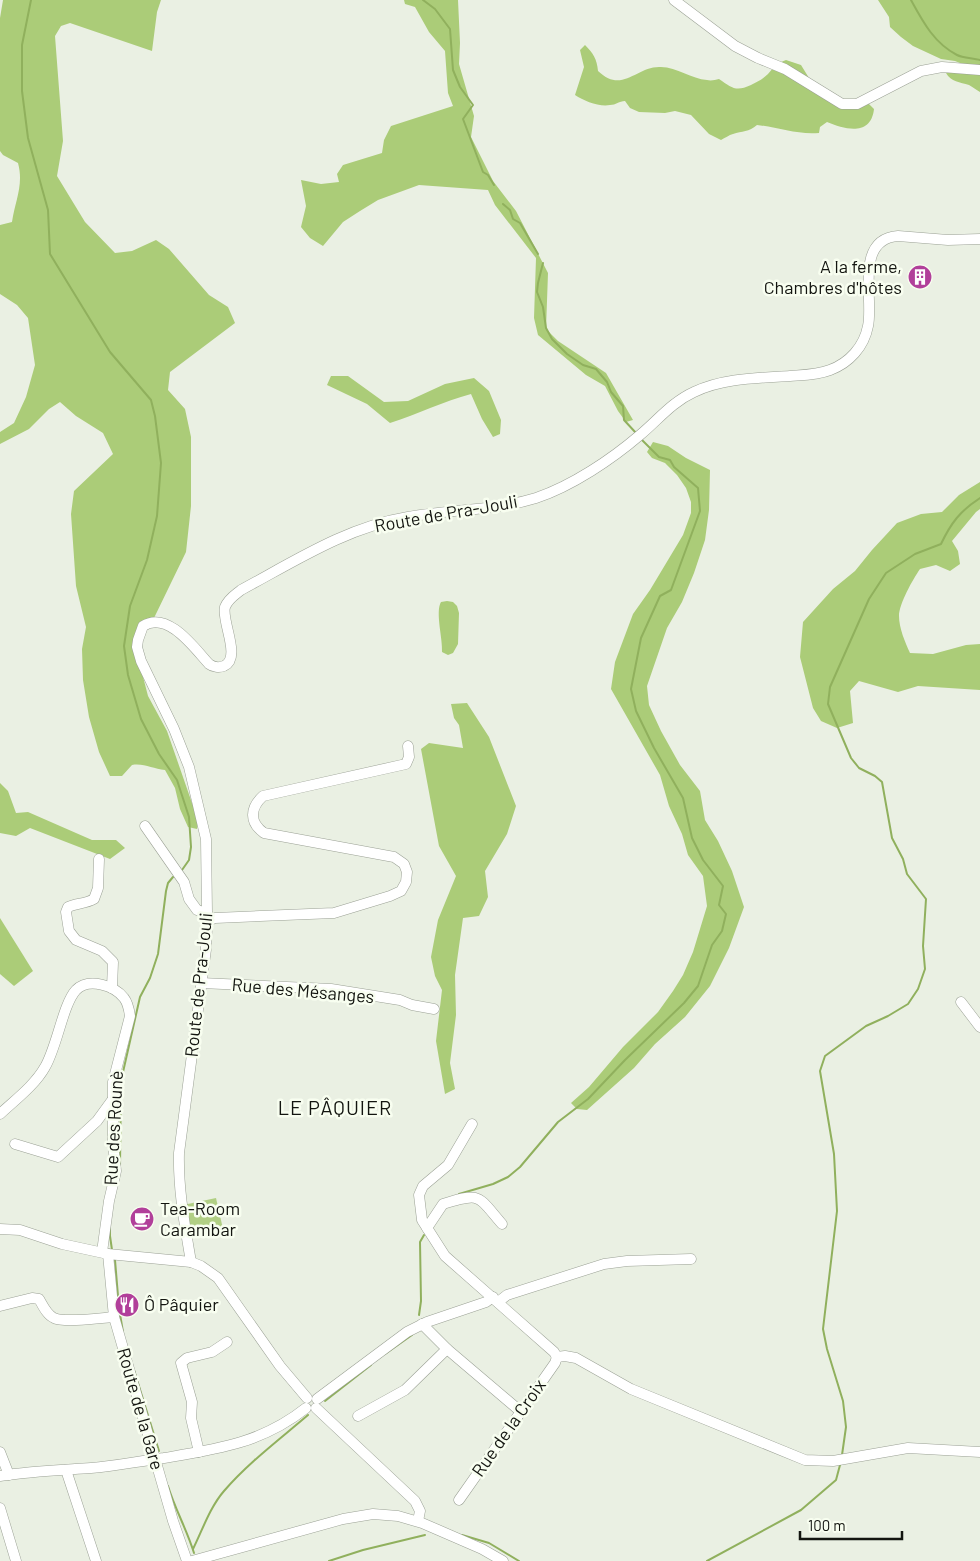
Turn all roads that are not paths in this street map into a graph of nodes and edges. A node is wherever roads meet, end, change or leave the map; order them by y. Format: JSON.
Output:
{"nodes":[{"id":1,"x":674,"y":0,"type":"edge"},
{"id":2,"x":980,"y":70,"type":"edge"},
{"id":3,"x":980,"y":239,"type":"edge"},
{"id":4,"x":408,"y":746,"type":"dead end"},
{"id":5,"x":146,"y":826,"type":"dead end"},
{"id":6,"x":99,"y":859,"type":"dead end"},
{"id":7,"x":207,"y":917,"type":"junction"},
{"id":8,"x":201,"y":983,"type":"junction"},
{"id":9,"x":112,"y":988,"type":"junction"},
{"id":10,"x":962,"y":1002,"type":"dead end"},
{"id":11,"x":434,"y":1009,"type":"dead end"},
{"id":12,"x":980,"y":1027,"type":"edge"},
{"id":13,"x":113,"y":1099,"type":"junction"},
{"id":14,"x":0,"y":1114,"type":"edge"},
{"id":15,"x":472,"y":1124,"type":"dead end"},
{"id":16,"x":15,"y":1144,"type":"dead end"},
{"id":17,"x":502,"y":1224,"type":"dead end"},
{"id":18,"x":427,"y":1228,"type":"junction"},
{"id":19,"x":0,"y":1229,"type":"edge"},
{"id":20,"x":105,"y":1253,"type":"junction"},
{"id":21,"x":691,"y":1259,"type":"dead end"},
{"id":22,"x":191,"y":1262,"type":"junction"},
{"id":23,"x":495,"y":1299,"type":"junction"},
{"id":24,"x":2,"y":1308,"type":"edge"},
{"id":25,"x":114,"y":1317,"type":"junction"},
{"id":26,"x":422,"y":1324,"type":"junction"},
{"id":27,"x":227,"y":1342,"type":"dead end"},
{"id":28,"x":447,"y":1348,"type":"junction"},
{"id":29,"x":557,"y":1357,"type":"junction"},
{"id":30,"x":312,"y":1403,"type":"junction"},
{"id":31,"x":520,"y":1411,"type":"junction"},
{"id":32,"x":358,"y":1416,"type":"dead end"},
{"id":33,"x":0,"y":1452,"type":"edge"},
{"id":34,"x":199,"y":1452,"type":"junction"},
{"id":35,"x":980,"y":1452,"type":"edge"},
{"id":36,"x":155,"y":1459,"type":"junction"},
{"id":37,"x":66,"y":1470,"type":"junction"},
{"id":38,"x":5,"y":1476,"type":"edge"},
{"id":39,"x":459,"y":1500,"type":"dead end"},
{"id":40,"x":0,"y":1508,"type":"edge"},
{"id":41,"x":418,"y":1522,"type":"junction"},
{"id":42,"x":16,"y":1561,"type":"edge"},
{"id":43,"x":96,"y":1561,"type":"edge"},
{"id":44,"x":187,"y":1561,"type":"edge"},
{"id":45,"x":192,"y":1561,"type":"edge"},
{"id":46,"x":503,"y":1561,"type":"edge"}],
"edges":[{"from":1,"to":2,"type":"street"},
{"from":3,"to":7,"type":"street","name":"Route de Pra-Jouli"},
{"from":4,"to":7,"type":"street"},
{"from":5,"to":7,"type":"street"},
{"from":6,"to":9,"type":"street"},
{"from":7,"to":8,"type":"street","name":"Route de Pra-Jouli"},
{"from":8,"to":11,"type":"street","name":"Rue des Mésanges"},
{"from":8,"to":22,"type":"street","name":"Route de Pra-Jouli"},
{"from":9,"to":13,"type":"street","name":"Rue des Rounè"},
{"from":9,"to":14,"type":"street"},
{"from":10,"to":12,"type":"street"},
{"from":13,"to":16,"type":"street"},
{"from":13,"to":20,"type":"street","name":"Rue des Rounè"},
{"from":15,"to":18,"type":"street"},
{"from":17,"to":18,"type":"street"},
{"from":18,"to":23,"type":"street"},
{"from":19,"to":20,"type":"street"},
{"from":20,"to":22,"type":"street"},
{"from":20,"to":25,"type":"street","name":"Route de la Gare"},
{"from":21,"to":23,"type":"street"},
{"from":22,"to":30,"type":"street"},
{"from":23,"to":26,"type":"street"},
{"from":23,"to":29,"type":"street"},
{"from":24,"to":25,"type":"street"},
{"from":25,"to":36,"type":"street","name":"Route de la Gare"},
{"from":26,"to":28,"type":"street"},
{"from":26,"to":30,"type":"street"},
{"from":27,"to":34,"type":"street"},
{"from":28,"to":31,"type":"street"},
{"from":28,"to":32,"type":"street"},
{"from":29,"to":31,"type":"street","name":"Rue de la Croix"},
{"from":29,"to":35,"type":"street"},
{"from":30,"to":34,"type":"street"},
{"from":30,"to":41,"type":"street"},
{"from":31,"to":39,"type":"street","name":"Rue de la Croix"},
{"from":33,"to":38,"type":"street"},
{"from":34,"to":36,"type":"street"},
{"from":36,"to":37,"type":"street"},
{"from":36,"to":44,"type":"street","name":"Route de la Gare"},
{"from":37,"to":38,"type":"street"},
{"from":37,"to":43,"type":"street"},
{"from":40,"to":42,"type":"street"},
{"from":41,"to":45,"type":"street"},
{"from":41,"to":46,"type":"street"}]}
